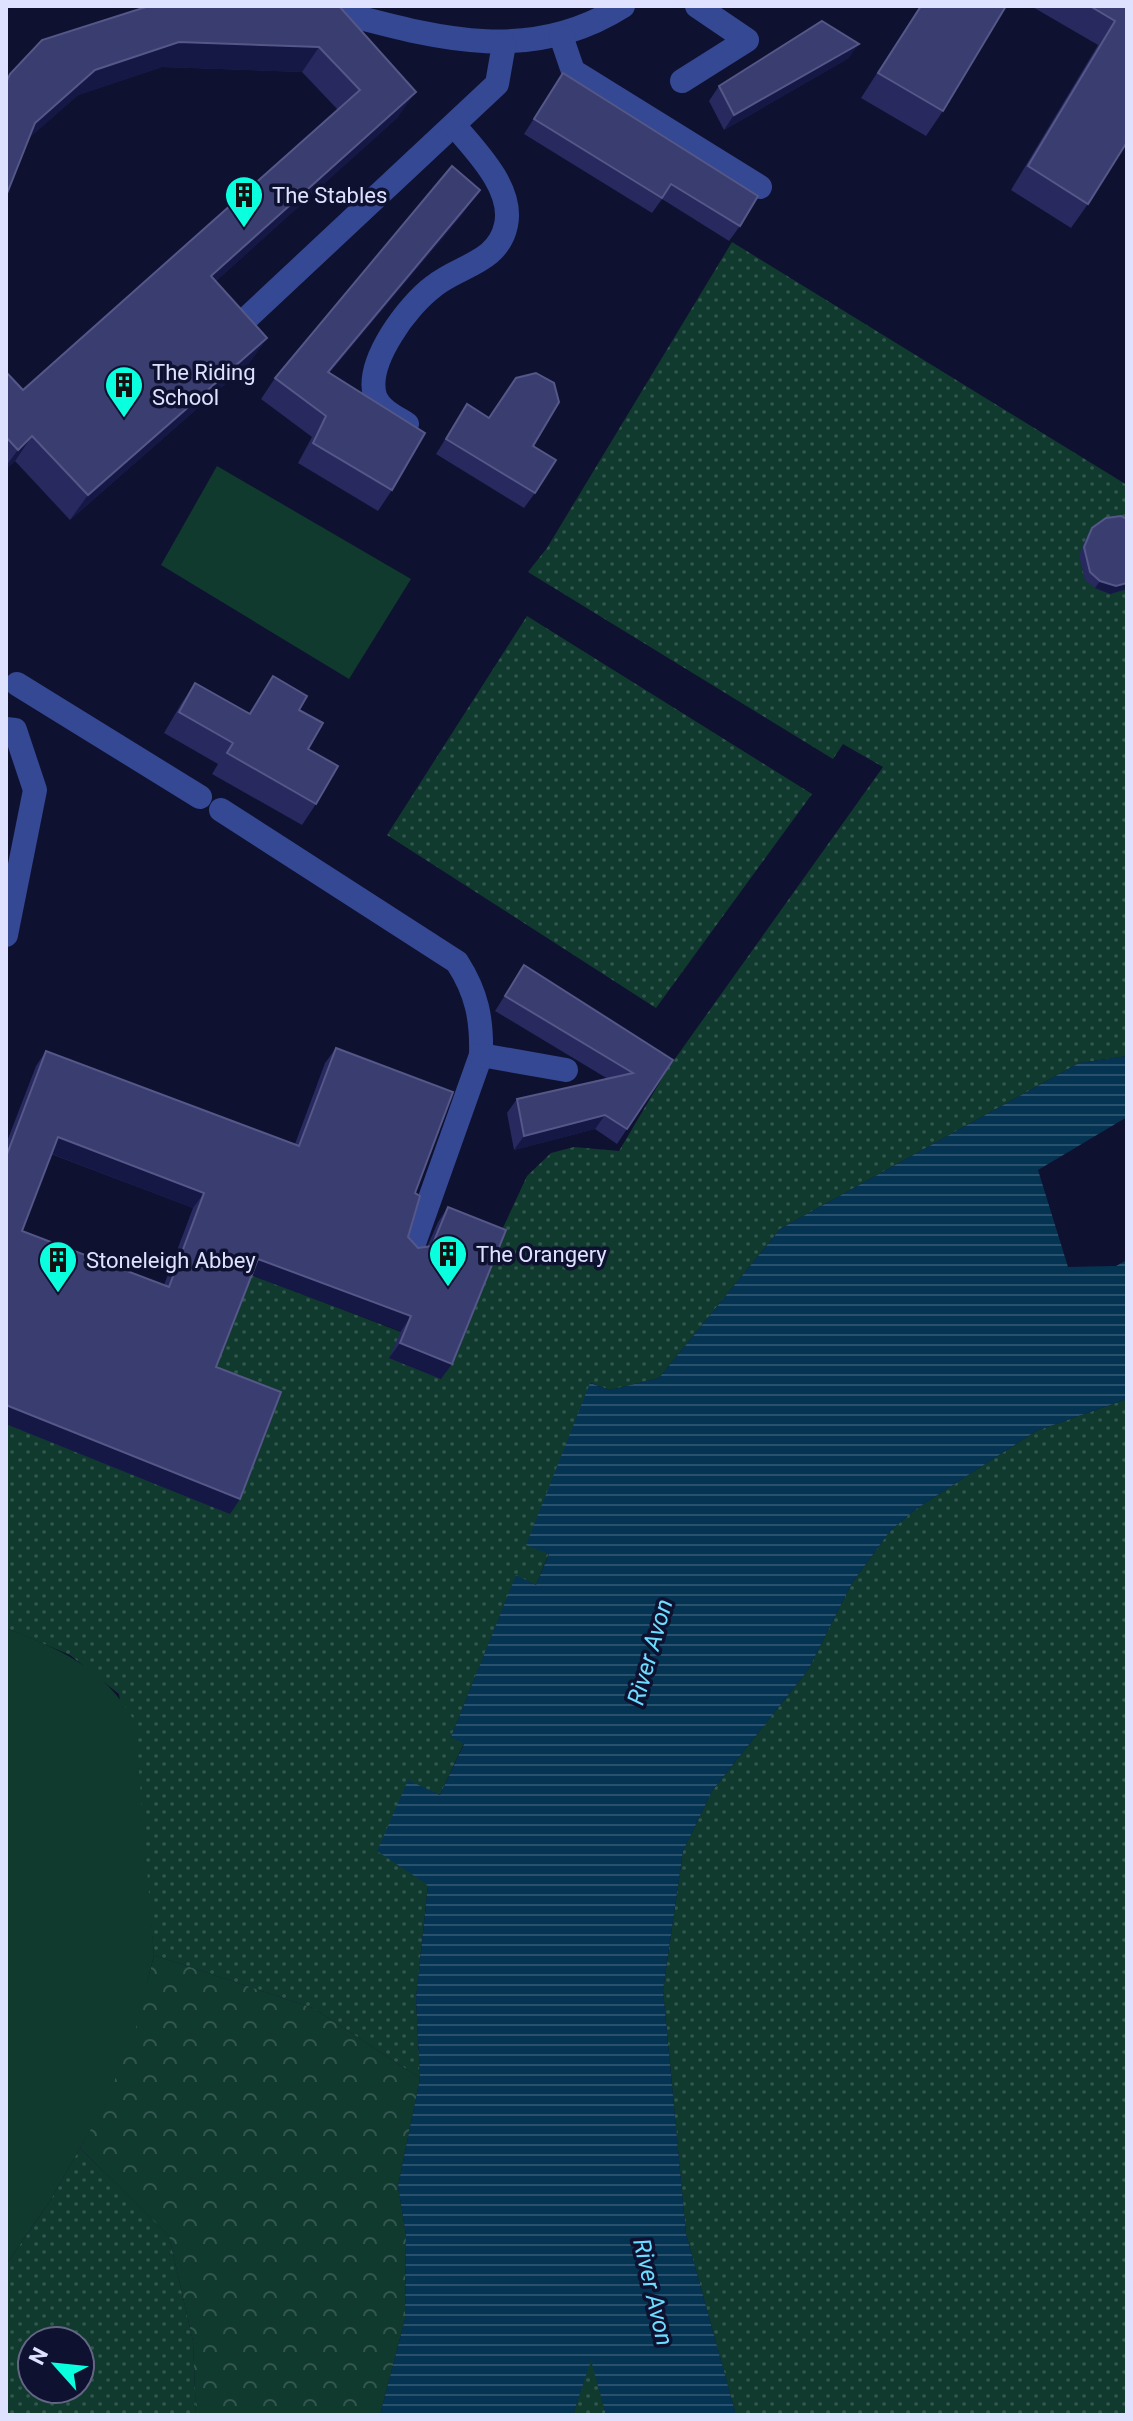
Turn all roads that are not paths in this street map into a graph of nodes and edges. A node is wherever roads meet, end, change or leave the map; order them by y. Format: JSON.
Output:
{"nodes":[{"id":1,"x":315,"y":6,"type":"edge"},
{"id":2,"x":623,"y":6,"type":"edge"},
{"id":3,"x":697,"y":6,"type":"edge"},
{"id":4,"x":561,"y":36,"type":"junction"},
{"id":5,"x":504,"y":44,"type":"junction"},
{"id":6,"x":682,"y":81,"type":"dead end"},
{"id":7,"x":454,"y":125,"type":"junction"},
{"id":8,"x":760,"y":187,"type":"dead end"},
{"id":9,"x":247,"y":318,"type":"edge"},
{"id":10,"x":414,"y":429,"type":"edge"},
{"id":11,"x":12,"y":681,"type":"edge"},
{"id":12,"x":10,"y":729,"type":"edge"},
{"id":13,"x":200,"y":797,"type":"dead end"},
{"id":14,"x":221,"y":810,"type":"dead end"},
{"id":15,"x":6,"y":935,"type":"edge"},
{"id":16,"x":481,"y":1055,"type":"junction"},
{"id":17,"x":566,"y":1070,"type":"dead end"},
{"id":18,"x":412,"y":1249,"type":"edge"}],
"edges":[{"from":1,"to":5,"type":"lane"},
{"from":2,"to":4,"type":"lane"},
{"from":3,"to":6,"type":"lane"},
{"from":4,"to":5,"type":"lane"},
{"from":4,"to":8,"type":"lane"},
{"from":5,"to":7,"type":"lane"},
{"from":7,"to":9,"type":"lane"},
{"from":7,"to":10,"type":"lane"},
{"from":11,"to":12,"type":"lane"},
{"from":11,"to":13,"type":"lane"},
{"from":12,"to":15,"type":"lane"},
{"from":14,"to":16,"type":"lane"},
{"from":16,"to":17,"type":"lane"},
{"from":16,"to":18,"type":"lane"}]}
